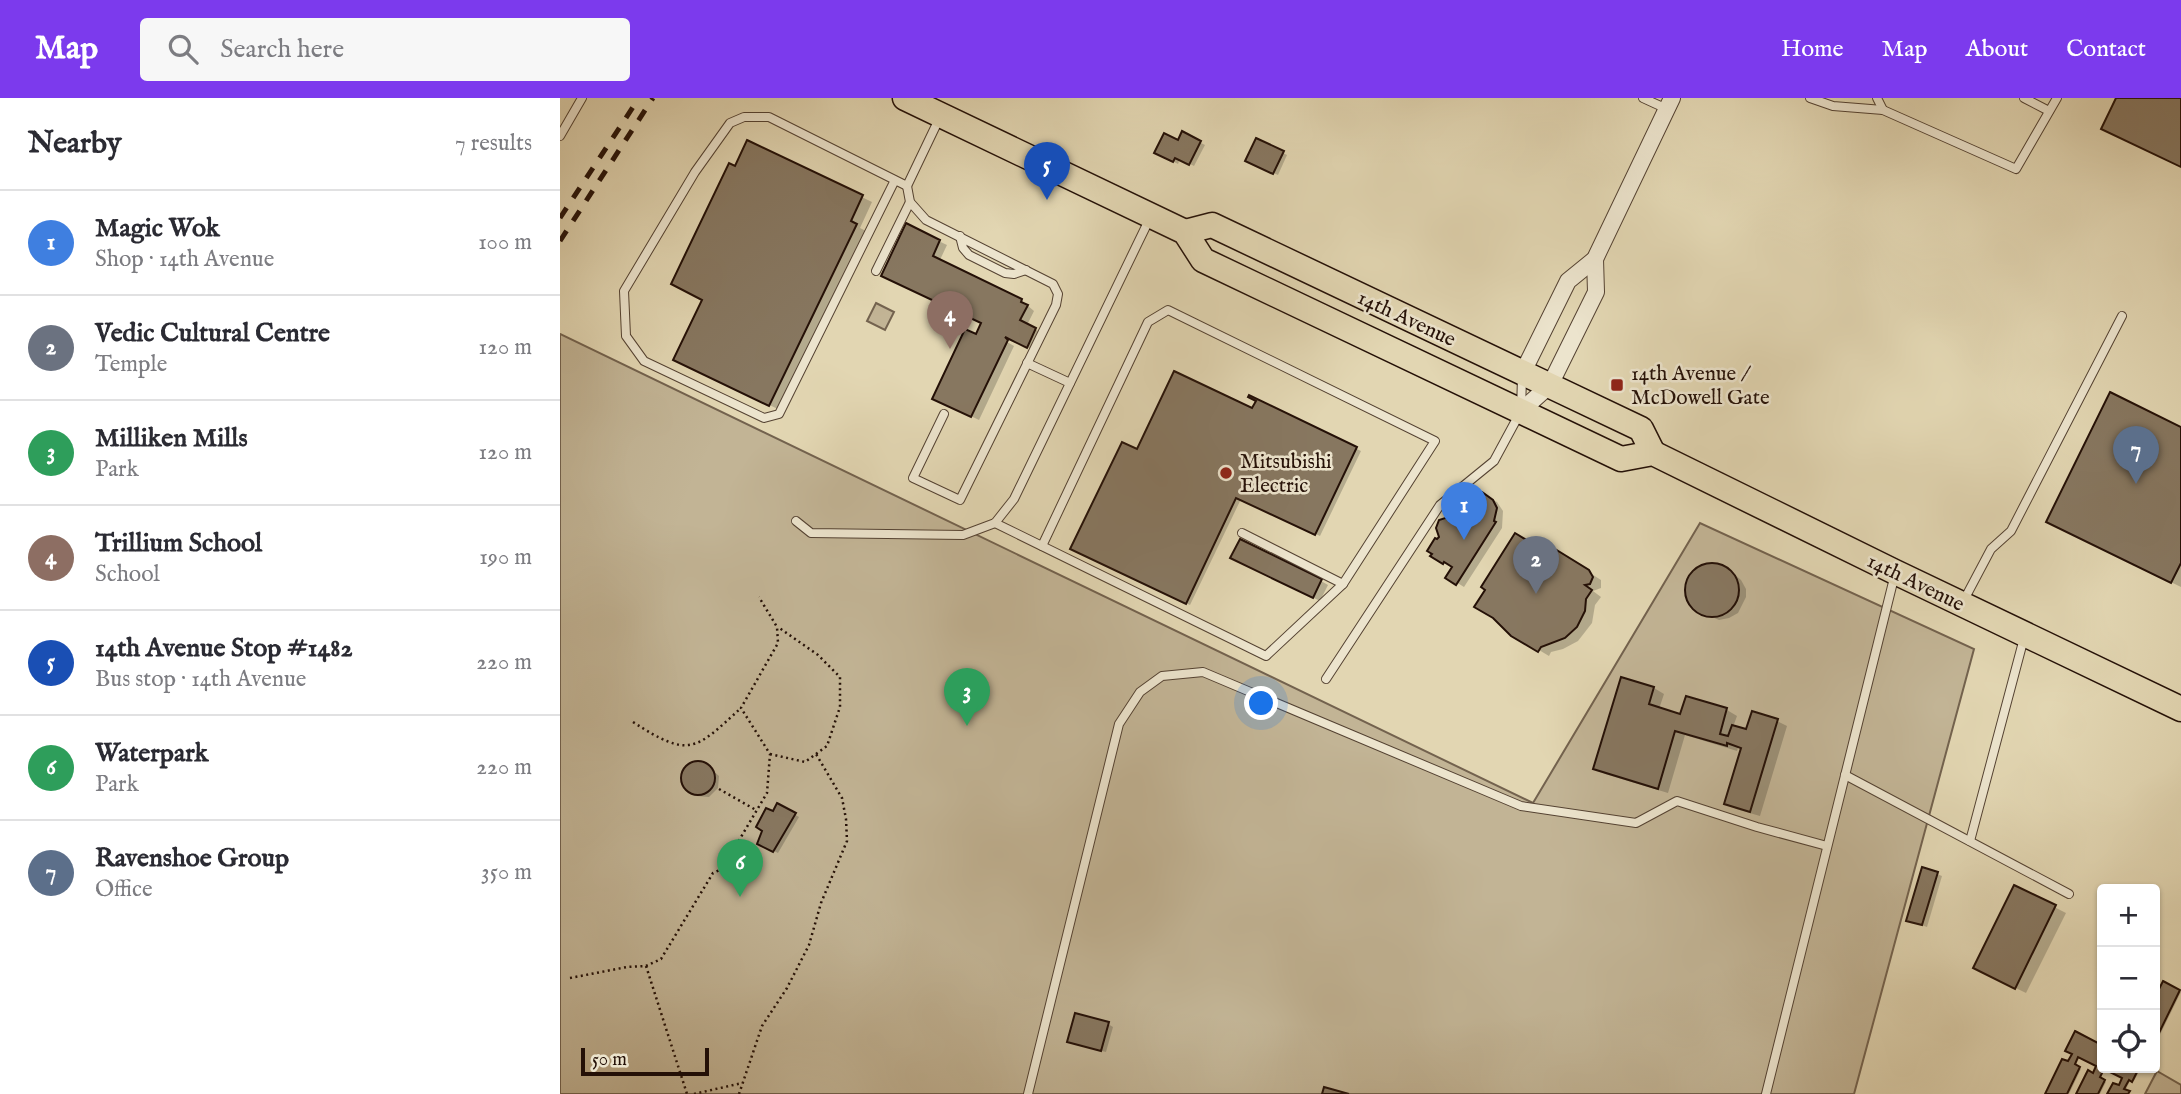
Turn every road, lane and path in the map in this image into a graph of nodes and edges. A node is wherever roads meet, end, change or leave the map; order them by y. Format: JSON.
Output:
{"nodes":[{"id":1,"x":582,"y":98,"type":"edge"},
{"id":2,"x":905,"y":98,"type":"edge"},
{"id":3,"x":1643,"y":98,"type":"edge"},
{"id":4,"x":1810,"y":98,"type":"edge"},
{"id":5,"x":1877,"y":98,"type":"edge"},
{"id":6,"x":2024,"y":98,"type":"edge"},
{"id":7,"x":2057,"y":98,"type":"edge"},
{"id":8,"x":1669,"y":104,"type":"edge"},
{"id":9,"x":1883,"y":110,"type":"junction"},
{"id":10,"x":2049,"y":111,"type":"junction"},
{"id":11,"x":941,"y":114,"type":"junction"},
{"id":12,"x":560,"y":136,"type":"edge"},
{"id":13,"x":895,"y":180,"type":"junction"},
{"id":14,"x":907,"y":186,"type":"junction"},
{"id":15,"x":910,"y":202,"type":"junction"},
{"id":16,"x":1151,"y":215,"type":"junction"},
{"id":17,"x":1185,"y":232,"type":"junction"},
{"id":18,"x":960,"y":236,"type":"junction"},
{"id":19,"x":1595,"y":258,"type":"junction"},
{"id":20,"x":1026,"y":270,"type":"junction"},
{"id":21,"x":876,"y":271,"type":"dead end"},
{"id":22,"x":2122,"y":316,"type":"dead end"},
{"id":23,"x":1027,"y":363,"type":"junction"},
{"id":24,"x":1523,"y":372,"type":"junction"},
{"id":25,"x":1070,"y":383,"type":"junction"},
{"id":26,"x":1550,"y":385,"type":"junction"},
{"id":27,"x":1521,"y":411,"type":"junction"},
{"id":28,"x":944,"y":414,"type":"dead end"},
{"id":29,"x":1653,"y":453,"type":"junction"},
{"id":30,"x":796,"y":521,"type":"dead end"},
{"id":31,"x":995,"y":523,"type":"junction"},
{"id":32,"x":1242,"y":533,"type":"dead end"},
{"id":33,"x":1042,"y":546,"type":"junction"},
{"id":34,"x":1895,"y":572,"type":"junction"},
{"id":35,"x":1343,"y":584,"type":"junction"},
{"id":36,"x":759,"y":597,"type":"dead end"},
{"id":37,"x":1962,"y":604,"type":"junction"},
{"id":38,"x":777,"y":627,"type":"junction"},
{"id":39,"x":2025,"y":635,"type":"junction"},
{"id":40,"x":1326,"y":679,"type":"dead end"},
{"id":41,"x":2179,"y":702,"type":"edge"},
{"id":42,"x":741,"y":708,"type":"junction"},
{"id":43,"x":633,"y":722,"type":"dead end"},
{"id":44,"x":770,"y":754,"type":"junction"},
{"id":45,"x":816,"y":754,"type":"junction"},
{"id":46,"x":1845,"y":775,"type":"junction"},
{"id":47,"x":719,"y":789,"type":"dead end"},
{"id":48,"x":757,"y":810,"type":"junction"},
{"id":49,"x":1970,"y":841,"type":"junction"},
{"id":50,"x":1827,"y":846,"type":"junction"},
{"id":51,"x":2069,"y":894,"type":"dead end"},
{"id":52,"x":646,"y":966,"type":"junction"},
{"id":53,"x":570,"y":978,"type":"dead end"},
{"id":54,"x":743,"y":1083,"type":"junction"},
{"id":55,"x":687,"y":1094,"type":"edge"},
{"id":56,"x":694,"y":1094,"type":"edge"},
{"id":57,"x":740,"y":1094,"type":"edge"},
{"id":58,"x":1028,"y":1094,"type":"edge"},
{"id":59,"x":1766,"y":1094,"type":"edge"}],
"edges":[{"from":1,"to":12,"type":"lane"},
{"from":2,"to":11,"type":"main road","name":"14th Avenue"},
{"from":3,"to":8,"type":"lane"},
{"from":4,"to":9,"type":"lane"},
{"from":5,"to":9,"type":"lane"},
{"from":6,"to":10,"type":"lane"},
{"from":7,"to":10,"type":"lane"},
{"from":8,"to":19,"type":"street"},
{"from":9,"to":10,"type":"lane"},
{"from":11,"to":14,"type":"lane"},
{"from":11,"to":16,"type":"main road","name":"14th Avenue"},
{"from":13,"to":13,"type":"lane"},
{"from":13,"to":14,"type":"lane"},
{"from":14,"to":15,"type":"lane"},
{"from":15,"to":18,"type":"lane"},
{"from":15,"to":21,"type":"lane"},
{"from":16,"to":17,"type":"main road","name":"14th Avenue"},
{"from":16,"to":25,"type":"lane"},
{"from":17,"to":24,"type":"main road","name":"14th Avenue"},
{"from":17,"to":27,"type":"main road","name":"14th Avenue"},
{"from":18,"to":20,"type":"lane"},
{"from":18,"to":20,"type":"lane"},
{"from":19,"to":24,"type":"street"},
{"from":19,"to":26,"type":"street"},
{"from":20,"to":23,"type":"lane"},
{"from":22,"to":37,"type":"lane"},
{"from":23,"to":25,"type":"lane"},
{"from":23,"to":28,"type":"lane"},
{"from":24,"to":26,"type":"main road","name":"14th Avenue"},
{"from":24,"to":27,"type":"lane"},
{"from":25,"to":31,"type":"lane"},
{"from":26,"to":27,"type":"street"},
{"from":26,"to":29,"type":"main road","name":"14th Avenue"},
{"from":27,"to":29,"type":"main road","name":"14th Avenue"},
{"from":27,"to":40,"type":"lane"},
{"from":29,"to":34,"type":"main road","name":"14th Avenue"},
{"from":30,"to":31,"type":"lane"},
{"from":31,"to":33,"type":"lane"},
{"from":32,"to":35,"type":"lane"},
{"from":33,"to":35,"type":"lane"},
{"from":33,"to":35,"type":"lane"},
{"from":34,"to":37,"type":"main road","name":"14th Avenue"},
{"from":34,"to":46,"type":"lane"},
{"from":36,"to":38,"type":"path"},
{"from":37,"to":39,"type":"main road","name":"14th Avenue"},
{"from":38,"to":42,"type":"path"},
{"from":38,"to":45,"type":"path"},
{"from":39,"to":41,"type":"main road","name":"14th Avenue"},
{"from":39,"to":49,"type":"lane"},
{"from":42,"to":43,"type":"path"},
{"from":42,"to":44,"type":"path"},
{"from":44,"to":45,"type":"path"},
{"from":44,"to":48,"type":"path"},
{"from":45,"to":54,"type":"path"},
{"from":46,"to":49,"type":"lane"},
{"from":46,"to":50,"type":"lane"},
{"from":47,"to":48,"type":"path"},
{"from":48,"to":52,"type":"path"},
{"from":49,"to":51,"type":"lane"},
{"from":50,"to":58,"type":"lane"},
{"from":50,"to":59,"type":"lane"},
{"from":52,"to":53,"type":"path"},
{"from":52,"to":55,"type":"path"},
{"from":54,"to":56,"type":"path"},
{"from":54,"to":57,"type":"path"}]}
